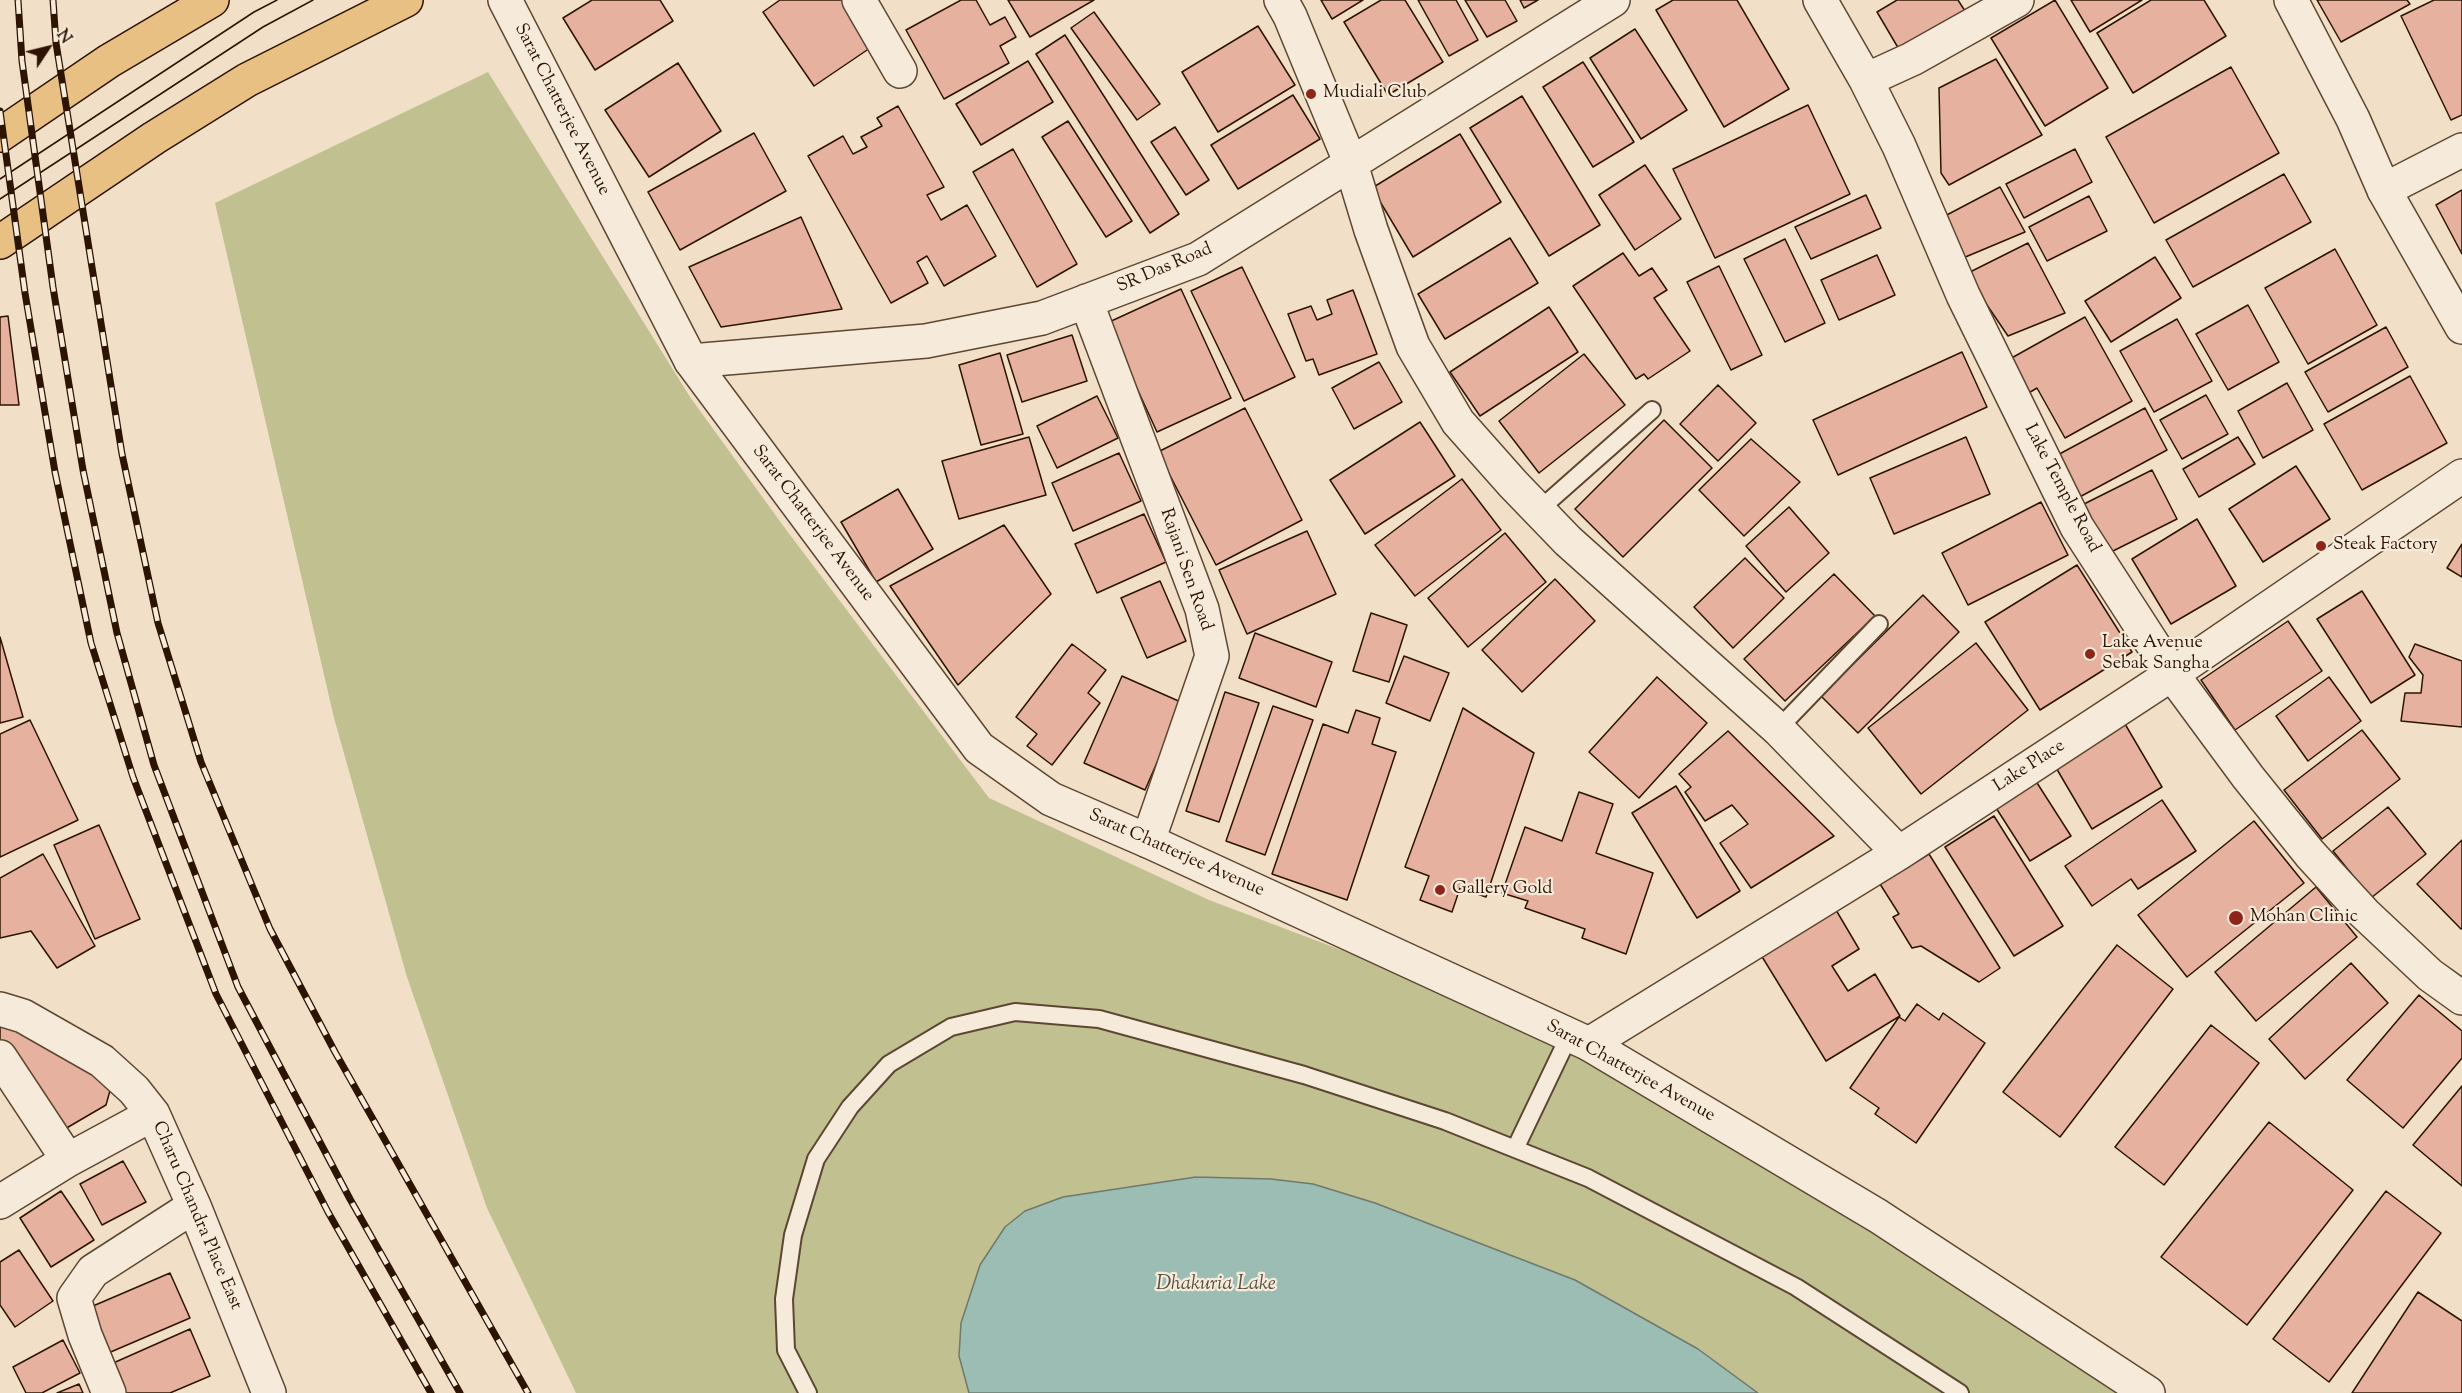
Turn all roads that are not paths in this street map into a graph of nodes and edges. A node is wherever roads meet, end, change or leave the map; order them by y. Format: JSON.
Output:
{"nodes":[{"id":1,"x":212,"y":0,"type":"edge"},
{"id":2,"x":406,"y":0,"type":"edge"},
{"id":3,"x":505,"y":0,"type":"edge"},
{"id":4,"x":859,"y":0,"type":"edge"},
{"id":5,"x":1281,"y":0,"type":"edge"},
{"id":6,"x":1613,"y":0,"type":"edge"},
{"id":7,"x":1820,"y":0,"type":"edge"},
{"id":8,"x":2017,"y":0,"type":"edge"},
{"id":9,"x":2291,"y":0,"type":"edge"},
{"id":10,"x":900,"y":71,"type":"dead end"},
{"id":11,"x":1866,"y":80,"type":"junction"},
{"id":12,"x":0,"y":135,"type":"edge"},
{"id":13,"x":2462,"y":150,"type":"edge"},
{"id":14,"x":1351,"y":164,"type":"junction"},
{"id":15,"x":2384,"y":190,"type":"junction"},
{"id":16,"x":0,"y":242,"type":"edge"},
{"id":17,"x":1086,"y":301,"type":"junction"},
{"id":18,"x":2462,"y":327,"type":"edge"},
{"id":19,"x":691,"y":361,"type":"junction"},
{"id":20,"x":1652,"y":410,"type":"dead end"},
{"id":21,"x":2462,"y":476,"type":"edge"},
{"id":22,"x":1539,"y":510,"type":"junction"},
{"id":23,"x":1879,"y":624,"type":"dead end"},
{"id":24,"x":2172,"y":674,"type":"junction"},
{"id":25,"x":1778,"y":729,"type":"junction"},
{"id":26,"x":1148,"y":841,"type":"junction"},
{"id":27,"x":1899,"y":853,"type":"junction"},
{"id":28,"x":2462,"y":998,"type":"edge"},
{"id":29,"x":0,"y":1009,"type":"edge"},
{"id":30,"x":1579,"y":1039,"type":"junction"},
{"id":31,"x":0,"y":1057,"type":"edge"},
{"id":32,"x":153,"y":1114,"type":"junction"},
{"id":33,"x":1515,"y":1149,"type":"junction"},
{"id":34,"x":68,"y":1160,"type":"junction"},
{"id":35,"x":0,"y":1202,"type":"edge"},
{"id":36,"x":194,"y":1206,"type":"junction"},
{"id":37,"x":109,"y":1393,"type":"edge"},
{"id":38,"x":268,"y":1393,"type":"edge"},
{"id":39,"x":808,"y":1393,"type":"edge"},
{"id":40,"x":1960,"y":1393,"type":"edge"},
{"id":41,"x":2148,"y":1393,"type":"edge"}],
"edges":[{"from":1,"to":12,"type":"main road"},
{"from":2,"to":16,"type":"main road"},
{"from":3,"to":19,"type":"street","name":"Sarat Chatterjee Avenue"},
{"from":4,"to":10,"type":"street"},
{"from":5,"to":14,"type":"street"},
{"from":6,"to":14,"type":"street","name":"SR Das Road"},
{"from":7,"to":11,"type":"street","name":"Lake Temple Road"},
{"from":8,"to":11,"type":"street"},
{"from":9,"to":15,"type":"street"},
{"from":11,"to":24,"type":"street","name":"Lake Temple Road"},
{"from":13,"to":15,"type":"street"},
{"from":14,"to":17,"type":"street","name":"SR Das Road"},
{"from":14,"to":22,"type":"street"},
{"from":15,"to":18,"type":"street"},
{"from":17,"to":19,"type":"street","name":"SR Das Road"},
{"from":17,"to":26,"type":"street","name":"Rajani Sen Road"},
{"from":19,"to":26,"type":"street","name":"Sarat Chatterjee Avenue"},
{"from":20,"to":22,"type":"lane"},
{"from":21,"to":24,"type":"street","name":"Lake Place"},
{"from":22,"to":25,"type":"street"},
{"from":23,"to":25,"type":"lane"},
{"from":24,"to":27,"type":"street","name":"Lake Place"},
{"from":24,"to":28,"type":"street","name":"Lake Temple Road"},
{"from":25,"to":27,"type":"street"},
{"from":26,"to":30,"type":"street","name":"Sarat Chatterjee Avenue"},
{"from":27,"to":30,"type":"street","name":"Lake Place"},
{"from":29,"to":32,"type":"street","name":"Charu Chandra Place East"},
{"from":30,"to":33,"type":"lane"},
{"from":30,"to":41,"type":"street","name":"Sarat Chatterjee Avenue"},
{"from":31,"to":34,"type":"street"},
{"from":32,"to":34,"type":"street"},
{"from":32,"to":36,"type":"street","name":"Charu Chandra Place East"},
{"from":33,"to":39,"type":"lane"},
{"from":33,"to":40,"type":"lane"},
{"from":34,"to":35,"type":"street"},
{"from":36,"to":37,"type":"street"},
{"from":36,"to":38,"type":"street","name":"Charu Chandra Place East"}]}
